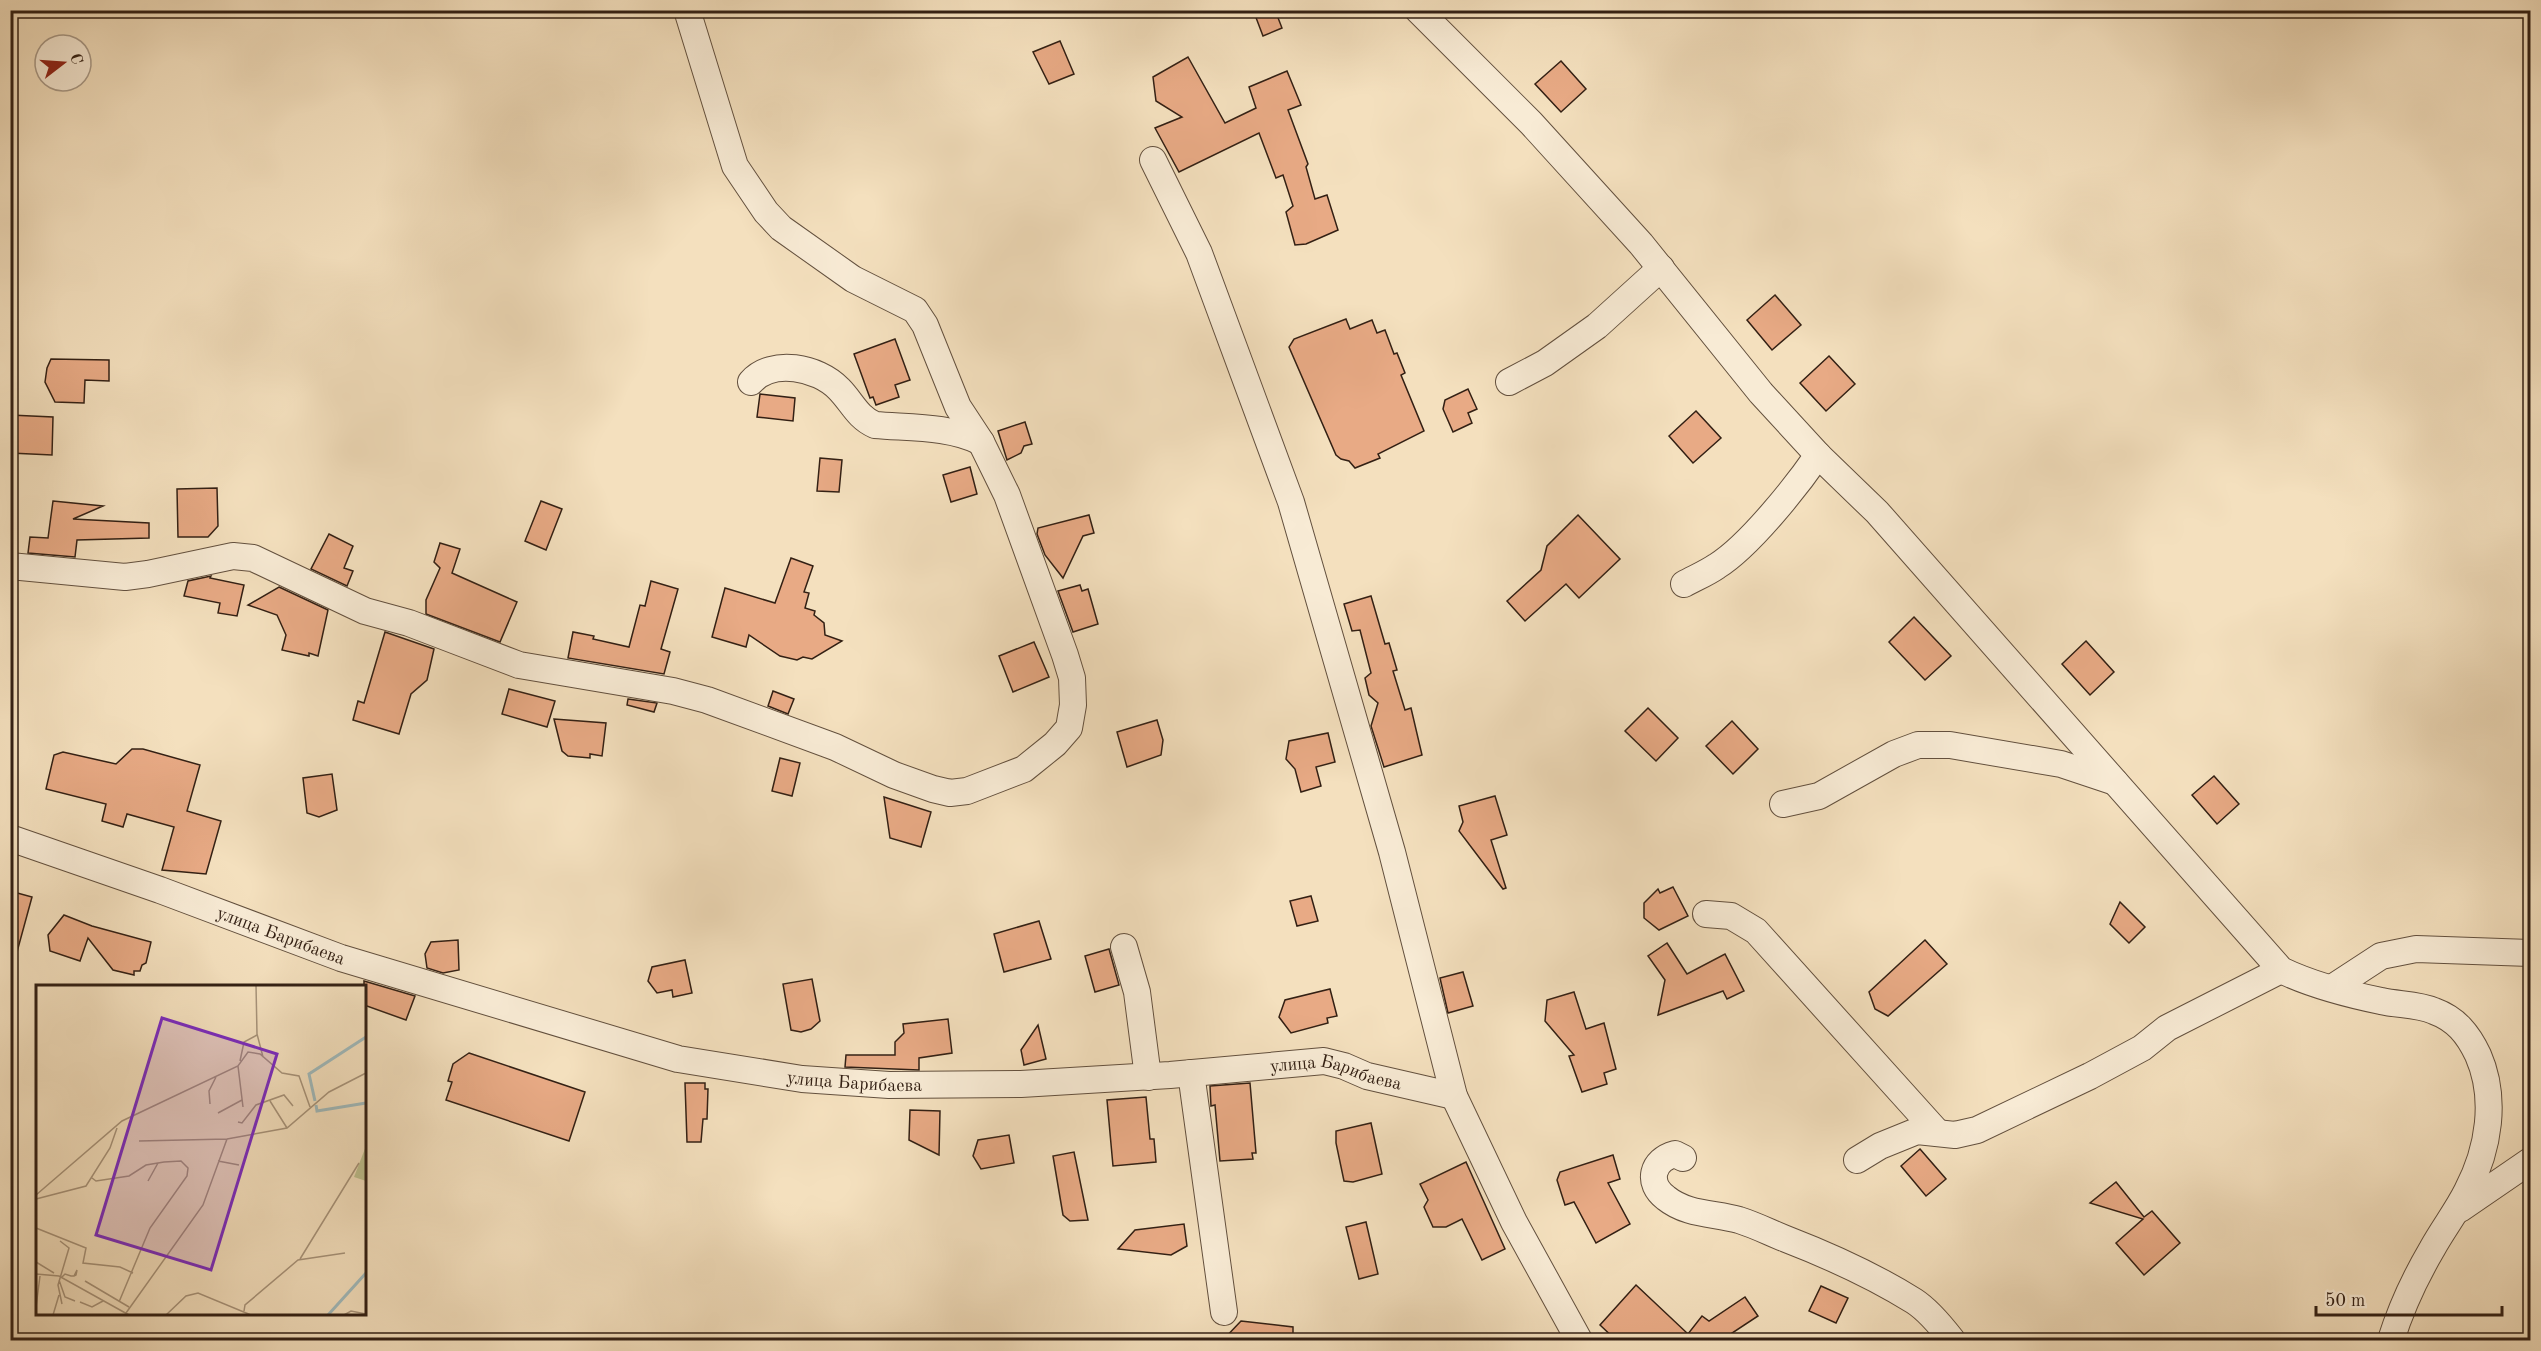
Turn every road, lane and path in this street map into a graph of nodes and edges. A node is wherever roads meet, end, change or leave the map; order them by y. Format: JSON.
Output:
{"nodes":[{"id":1,"x":687,"y":10,"type":"edge"},
{"id":2,"x":1418,"y":10,"type":"edge"},
{"id":3,"x":1153,"y":160,"type":"dead end"},
{"id":4,"x":1661,"y":268,"type":"junction"},
{"id":5,"x":751,"y":382,"type":"dead end"},
{"id":6,"x":1509,"y":382,"type":"dead end"},
{"id":7,"x":981,"y":442,"type":"junction"},
{"id":8,"x":1818,"y":454,"type":"junction"},
{"id":9,"x":10,"y":566,"type":"edge"},
{"id":10,"x":1684,"y":584,"type":"dead end"},
{"id":11,"x":2118,"y":783,"type":"junction"},
{"id":12,"x":1783,"y":804,"type":"dead end"},
{"id":13,"x":10,"y":838,"type":"edge"},
{"id":14,"x":1706,"y":914,"type":"dead end"},
{"id":15,"x":1124,"y":947,"type":"dead end"},
{"id":16,"x":2530,"y":953,"type":"edge"},
{"id":17,"x":2281,"y":970,"type":"junction"},
{"id":18,"x":2332,"y":988,"type":"junction"},
{"id":19,"x":1191,"y":1073,"type":"junction"},
{"id":20,"x":1148,"y":1077,"type":"junction"},
{"id":21,"x":1454,"y":1096,"type":"junction"},
{"id":22,"x":1938,"y":1133,"type":"junction"},
{"id":23,"x":1683,"y":1158,"type":"dead end"},
{"id":24,"x":1857,"y":1160,"type":"dead end"},
{"id":25,"x":2530,"y":1161,"type":"edge"},
{"id":26,"x":2455,"y":1213,"type":"junction"},
{"id":27,"x":1224,"y":1312,"type":"dead end"},
{"id":28,"x":1579,"y":1341,"type":"edge"},
{"id":29,"x":1952,"y":1341,"type":"edge"},
{"id":30,"x":2391,"y":1341,"type":"edge"}],
"edges":[{"from":1,"to":7,"type":"street"},
{"from":2,"to":4,"type":"street"},
{"from":3,"to":21,"type":"street"},
{"from":4,"to":6,"type":"street"},
{"from":4,"to":8,"type":"street"},
{"from":5,"to":7,"type":"street"},
{"from":7,"to":9,"type":"street"},
{"from":8,"to":10,"type":"street"},
{"from":8,"to":11,"type":"street"},
{"from":11,"to":12,"type":"street"},
{"from":11,"to":17,"type":"street"},
{"from":13,"to":20,"type":"street","name":"улица Барибаева"},
{"from":14,"to":22,"type":"street"},
{"from":15,"to":20,"type":"street"},
{"from":16,"to":18,"type":"street"},
{"from":17,"to":18,"type":"street"},
{"from":17,"to":22,"type":"street"},
{"from":18,"to":26,"type":"street"},
{"from":19,"to":20,"type":"street","name":"улица Барибаева"},
{"from":19,"to":21,"type":"street","name":"улица Барибаева"},
{"from":19,"to":27,"type":"street"},
{"from":21,"to":28,"type":"street"},
{"from":22,"to":24,"type":"street"},
{"from":23,"to":29,"type":"street"},
{"from":25,"to":26,"type":"street"},
{"from":26,"to":30,"type":"street"}]}
